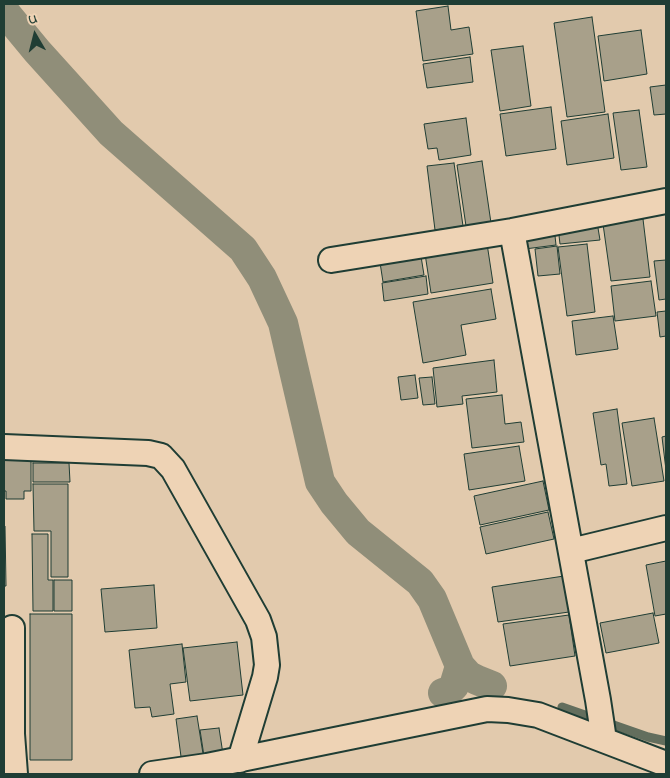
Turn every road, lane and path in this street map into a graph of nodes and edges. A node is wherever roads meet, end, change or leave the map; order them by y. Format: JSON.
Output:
{"nodes":[{"id":1,"x":666,"y":201,"type":"edge"},
{"id":2,"x":512,"y":231,"type":"junction"},
{"id":3,"x":331,"y":260,"type":"dead end"},
{"id":4,"x":4,"y":447,"type":"edge"},
{"id":5,"x":666,"y":528,"type":"edge"},
{"id":6,"x":571,"y":551,"type":"junction"},
{"id":7,"x":12,"y":628,"type":"dead end"},
{"id":8,"x":601,"y":721,"type":"junction"},
{"id":9,"x":240,"y":760,"type":"junction"},
{"id":10,"x":666,"y":764,"type":"edge"},
{"id":11,"x":202,"y":769,"type":"edge"},
{"id":12,"x":15,"y":774,"type":"edge"},
{"id":13,"x":156,"y":774,"type":"edge"}],
"edges":[{"from":1,"to":2,"type":"street"},
{"from":2,"to":3,"type":"street"},
{"from":2,"to":6,"type":"street"},
{"from":4,"to":9,"type":"street"},
{"from":5,"to":6,"type":"street"},
{"from":6,"to":8,"type":"street"},
{"from":7,"to":12,"type":"street"},
{"from":8,"to":9,"type":"street"},
{"from":8,"to":10,"type":"street"},
{"from":9,"to":11,"type":"street"},
{"from":11,"to":13,"type":"street"}]}
